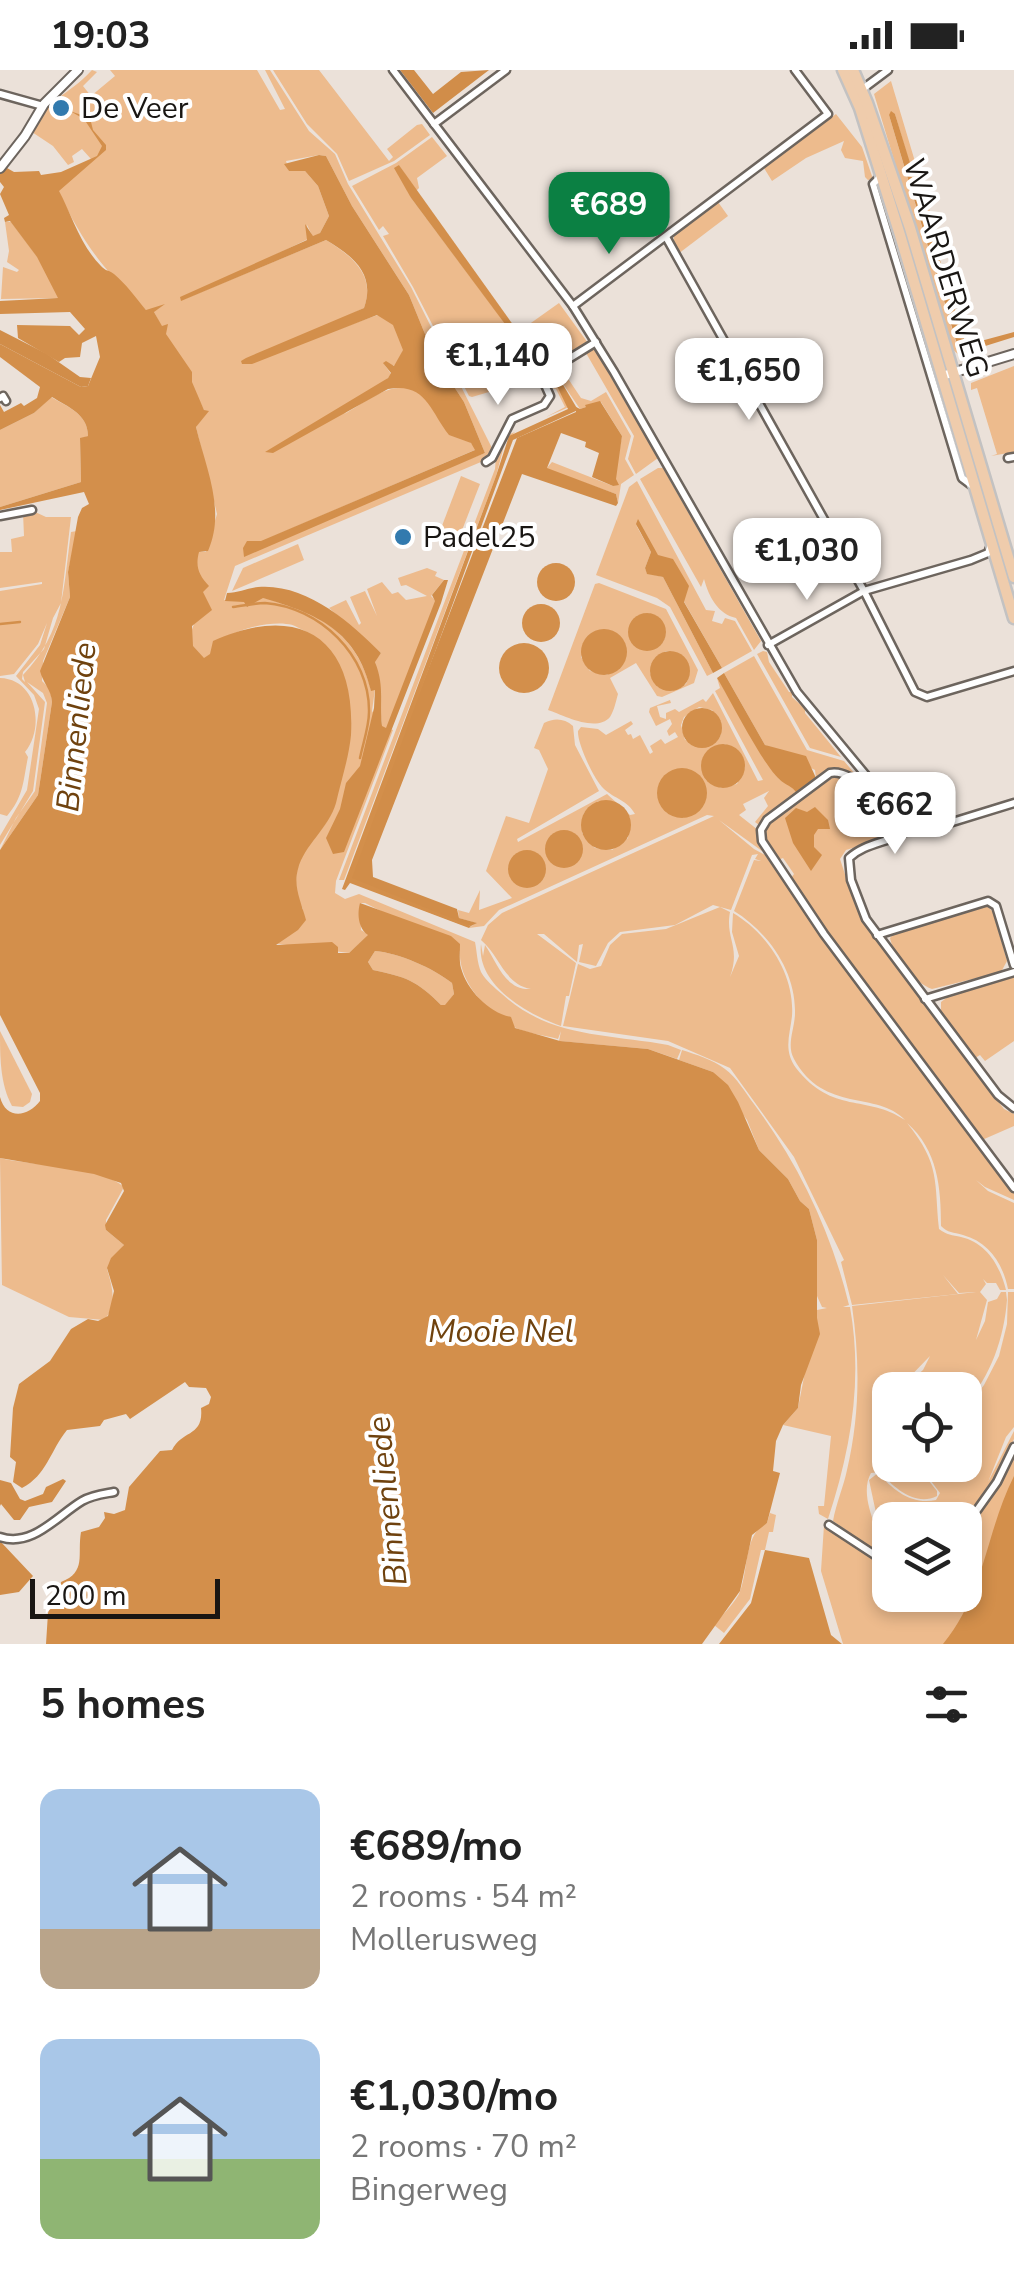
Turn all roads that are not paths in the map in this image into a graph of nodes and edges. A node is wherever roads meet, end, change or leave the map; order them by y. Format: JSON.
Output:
{"nodes":[{"id":1,"x":78,"y":70,"type":"edge"},
{"id":2,"x":393,"y":70,"type":"edge"},
{"id":3,"x":506,"y":70,"type":"edge"},
{"id":4,"x":794,"y":70,"type":"edge"},
{"id":5,"x":843,"y":70,"type":"edge"},
{"id":6,"x":853,"y":70,"type":"edge"},
{"id":7,"x":888,"y":70,"type":"edge"},
{"id":8,"x":858,"y":92,"type":"junction"},
{"id":9,"x":0,"y":94,"type":"edge"},
{"id":10,"x":43,"y":106,"type":"junction"},
{"id":11,"x":434,"y":124,"type":"junction"},
{"id":12,"x":2,"y":165,"type":"edge"},
{"id":13,"x":882,"y":176,"type":"junction"},
{"id":14,"x":666,"y":237,"type":"junction"},
{"id":15,"x":573,"y":306,"type":"junction"},
{"id":16,"x":596,"y":342,"type":"junction"},
{"id":17,"x":1014,"y":354,"type":"edge"},
{"id":18,"x":947,"y":374,"type":"junction"},
{"id":19,"x":486,"y":462,"type":"dead end"},
{"id":20,"x":976,"y":489,"type":"junction"},
{"id":21,"x":32,"y":510,"type":"dead end"},
{"id":22,"x":0,"y":516,"type":"edge"},
{"id":23,"x":992,"y":544,"type":"junction"},
{"id":24,"x":1014,"y":577,"type":"edge"},
{"id":25,"x":864,"y":592,"type":"junction"},
{"id":26,"x":1014,"y":618,"type":"edge"},
{"id":27,"x":768,"y":646,"type":"junction"},
{"id":28,"x":1014,"y":672,"type":"edge"},
{"id":29,"x":874,"y":785,"type":"junction"},
{"id":30,"x":1014,"y":803,"type":"edge"},
{"id":31,"x":914,"y":826,"type":"junction"},
{"id":32,"x":877,"y":935,"type":"junction"},
{"id":33,"x":1014,"y":969,"type":"edge"},
{"id":34,"x":926,"y":999,"type":"junction"},
{"id":35,"x":1014,"y":1108,"type":"edge"},
{"id":36,"x":1014,"y":1188,"type":"edge"},
{"id":37,"x":1014,"y":1447,"type":"edge"},
{"id":38,"x":114,"y":1492,"type":"dead end"},
{"id":39,"x":982,"y":1504,"type":"edge"},
{"id":40,"x":829,"y":1525,"type":"dead end"},
{"id":41,"x":0,"y":1537,"type":"edge"},
{"id":42,"x":872,"y":1553,"type":"edge"}],
"edges":[{"from":1,"to":10,"type":"street"},
{"from":2,"to":11,"type":"street"},
{"from":3,"to":11,"type":"street"},
{"from":4,"to":14,"type":"street"},
{"from":5,"to":8,"type":"main road","name":"WAARDERWEG"},
{"from":6,"to":8,"type":"main road","name":"WAARDERWEG"},
{"from":7,"to":8,"type":"street"},
{"from":8,"to":13,"type":"main road","name":"WAARDERWEG"},
{"from":8,"to":18,"type":"main road","name":"WAARDERWEG"},
{"from":9,"to":10,"type":"street"},
{"from":10,"to":12,"type":"street"},
{"from":11,"to":15,"type":"street"},
{"from":13,"to":18,"type":"main road","name":"WAARDERWEG"},
{"from":13,"to":20,"type":"street","name":"WAARDERWEG"},
{"from":14,"to":15,"type":"street"},
{"from":14,"to":25,"type":"street"},
{"from":15,"to":16,"type":"street"},
{"from":16,"to":19,"type":"street"},
{"from":16,"to":27,"type":"street"},
{"from":17,"to":18,"type":"street"},
{"from":18,"to":20,"type":"main road","name":"WAARDERWEG"},
{"from":18,"to":24,"type":"main road","name":"WAARDERWEG"},
{"from":20,"to":23,"type":"main road","name":"WAARDERWEG"},
{"from":21,"to":22,"type":"street"},
{"from":23,"to":25,"type":"street"},
{"from":23,"to":26,"type":"main road","name":"WAARDERWEG"},
{"from":25,"to":27,"type":"street"},
{"from":25,"to":28,"type":"street"},
{"from":27,"to":29,"type":"street"},
{"from":29,"to":31,"type":"street"},
{"from":29,"to":36,"type":"street"},
{"from":30,"to":31,"type":"street"},
{"from":31,"to":32,"type":"street"},
{"from":32,"to":33,"type":"street"},
{"from":32,"to":34,"type":"street"},
{"from":33,"to":34,"type":"street"},
{"from":34,"to":35,"type":"street"},
{"from":37,"to":39,"type":"street"},
{"from":38,"to":41,"type":"street"},
{"from":40,"to":42,"type":"street"}]}
